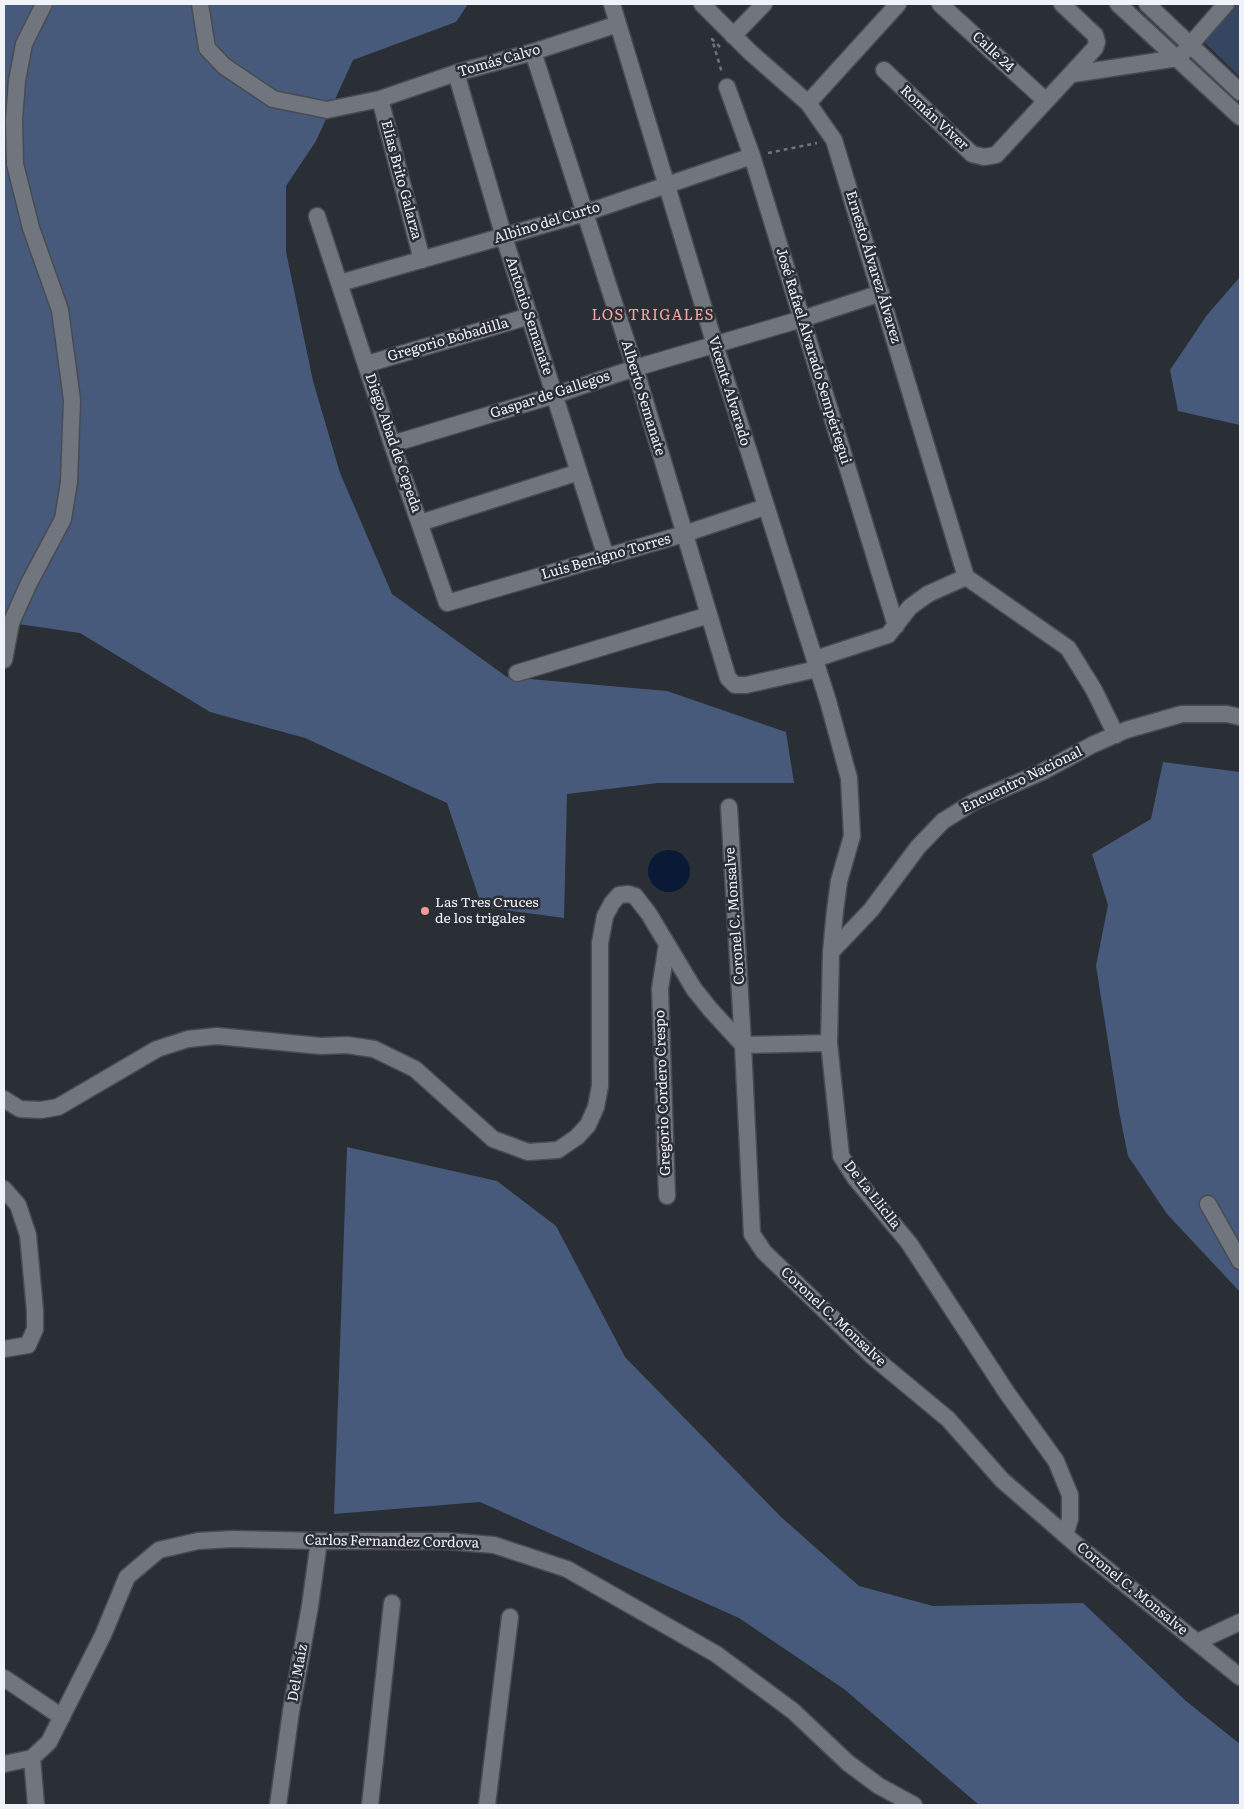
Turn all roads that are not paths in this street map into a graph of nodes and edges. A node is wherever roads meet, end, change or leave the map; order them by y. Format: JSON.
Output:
{"nodes":[{"id":1,"x":44,"y":4,"type":"edge"},
{"id":2,"x":200,"y":4,"type":"edge"},
{"id":3,"x":612,"y":4,"type":"edge"},
{"id":4,"x":702,"y":4,"type":"edge"},
{"id":5,"x":764,"y":4,"type":"edge"},
{"id":6,"x":898,"y":4,"type":"edge"},
{"id":7,"x":940,"y":4,"type":"edge"},
{"id":8,"x":1062,"y":4,"type":"edge"},
{"id":9,"x":1118,"y":4,"type":"edge"},
{"id":10,"x":1147,"y":4,"type":"edge"},
{"id":11,"x":1226,"y":4,"type":"edge"},
{"id":12,"x":618,"y":24,"type":"junction"},
{"id":13,"x":729,"y":43,"type":"junction"},
{"id":14,"x":1190,"y":45,"type":"junction"},
{"id":15,"x":533,"y":52,"type":"junction"},
{"id":16,"x":1178,"y":58,"type":"junction"},
{"id":17,"x":884,"y":70,"type":"dead end"},
{"id":18,"x":456,"y":73,"type":"junction"},
{"id":19,"x":1073,"y":74,"type":"junction"},
{"id":20,"x":727,"y":86,"type":"road end"},
{"id":21,"x":1240,"y":92,"type":"edge"},
{"id":22,"x":380,"y":99,"type":"junction"},
{"id":23,"x":1046,"y":101,"type":"junction"},
{"id":24,"x":808,"y":102,"type":"junction"},
{"id":25,"x":1240,"y":117,"type":"edge"},
{"id":26,"x":752,"y":156,"type":"junction"},
{"id":27,"x":666,"y":184,"type":"junction"},
{"id":28,"x":585,"y":213,"type":"junction"},
{"id":29,"x":317,"y":216,"type":"dead end"},
{"id":30,"x":504,"y":237,"type":"junction"},
{"id":31,"x":422,"y":260,"type":"junction"},
{"id":32,"x":340,"y":283,"type":"junction"},
{"id":33,"x":881,"y":293,"type":"junction"},
{"id":34,"x":530,"y":316,"type":"junction"},
{"id":35,"x":802,"y":319,"type":"junction"},
{"id":36,"x":714,"y":345,"type":"junction"},
{"id":37,"x":367,"y":364,"type":"junction"},
{"id":38,"x":635,"y":368,"type":"junction"},
{"id":39,"x":555,"y":395,"type":"junction"},
{"id":40,"x":392,"y":444,"type":"junction"},
{"id":41,"x":579,"y":472,"type":"junction"},
{"id":42,"x":765,"y":507,"type":"junction"},
{"id":43,"x":420,"y":523,"type":"junction"},
{"id":44,"x":684,"y":534,"type":"junction"},
{"id":45,"x":606,"y":557,"type":"junction"},
{"id":46,"x":966,"y":577,"type":"junction"},
{"id":47,"x":447,"y":603,"type":"joint"},
{"id":48,"x":709,"y":614,"type":"junction"},
{"id":49,"x":896,"y":626,"type":"junction"},
{"id":50,"x":4,"y":660,"type":"edge"},
{"id":51,"x":816,"y":664,"type":"junction"},
{"id":52,"x":517,"y":673,"type":"dead end"},
{"id":53,"x":1240,"y":717,"type":"edge"},
{"id":54,"x":1116,"y":734,"type":"junction"},
{"id":55,"x":850,"y":778,"type":"joint"},
{"id":56,"x":729,"y":807,"type":"dead end"},
{"id":57,"x":667,"y":944,"type":"junction"},
{"id":58,"x":831,"y":952,"type":"junction"},
{"id":59,"x":691,"y":983,"type":"junction"},
{"id":60,"x":660,"y":989,"type":"junction"},
{"id":61,"x":829,"y":1043,"type":"junction"},
{"id":62,"x":743,"y":1045,"type":"junction"},
{"id":63,"x":4,"y":1099,"type":"edge"},
{"id":64,"x":4,"y":1189,"type":"edge"},
{"id":65,"x":667,"y":1196,"type":"dead end"},
{"id":66,"x":1208,"y":1204,"type":"dead end"},
{"id":67,"x":1240,"y":1260,"type":"edge"},
{"id":68,"x":4,"y":1349,"type":"edge"},
{"id":69,"x":1065,"y":1535,"type":"junction"},
{"id":70,"x":319,"y":1541,"type":"junction"},
{"id":71,"x":392,"y":1603,"type":"dead end"},
{"id":72,"x":510,"y":1617,"type":"dead end"},
{"id":73,"x":1240,"y":1622,"type":"edge"},
{"id":74,"x":1198,"y":1642,"type":"junction"},
{"id":75,"x":1240,"y":1677,"type":"edge"},
{"id":76,"x":4,"y":1678,"type":"edge"},
{"id":77,"x":62,"y":1717,"type":"junction"},
{"id":78,"x":32,"y":1758,"type":"junction"},
{"id":79,"x":4,"y":1764,"type":"edge"},
{"id":80,"x":36,"y":1805,"type":"edge"},
{"id":81,"x":278,"y":1805,"type":"edge"},
{"id":82,"x":370,"y":1805,"type":"edge"},
{"id":83,"x":487,"y":1805,"type":"edge"},
{"id":84,"x":914,"y":1805,"type":"edge"}],
"edges":[{"from":1,"to":50,"type":"street"},
{"from":2,"to":22,"type":"street","name":"Tomás Calvo"},
{"from":3,"to":12,"type":"street","name":"Vicente Alvarado"},
{"from":4,"to":13,"type":"street","name":"Ernesto Álvarez Álvarez"},
{"from":5,"to":13,"type":"street"},
{"from":6,"to":24,"type":"street"},
{"from":7,"to":23,"type":"street","name":"Calle 24"},
{"from":8,"to":19,"type":"street","name":"Román Viver"},
{"from":9,"to":16,"type":"street"},
{"from":10,"to":14,"type":"street"},
{"from":11,"to":14,"type":"street"},
{"from":12,"to":15,"type":"street","name":"Tomás Calvo"},
{"from":12,"to":27,"type":"street","name":"Vicente Alvarado"},
{"from":13,"to":24,"type":"street","name":"Ernesto Álvarez Álvarez"},
{"from":14,"to":16,"type":"street"},
{"from":14,"to":21,"type":"street"},
{"from":15,"to":18,"type":"street","name":"Tomás Calvo"},
{"from":15,"to":28,"type":"street","name":"Alberto Semanate"},
{"from":16,"to":19,"type":"street"},
{"from":16,"to":25,"type":"street"},
{"from":17,"to":23,"type":"street","name":"Román Viver"},
{"from":18,"to":22,"type":"street","name":"Tomás Calvo"},
{"from":18,"to":30,"type":"street","name":"Antonio Semanate"},
{"from":19,"to":23,"type":"street","name":"Román Viver"},
{"from":20,"to":26,"type":"street","name":"José Rafael Alvarado Sempértegui"},
{"from":22,"to":31,"type":"street","name":"Elías Brito Galarza"},
{"from":24,"to":33,"type":"street","name":"Ernesto Álvarez Álvarez"},
{"from":26,"to":27,"type":"street","name":"Albino del Curto"},
{"from":26,"to":35,"type":"street","name":"José Rafael Alvarado Sempértegui"},
{"from":27,"to":28,"type":"street","name":"Albino del Curto"},
{"from":27,"to":36,"type":"street","name":"Vicente Alvarado"},
{"from":28,"to":30,"type":"street","name":"Albino del Curto"},
{"from":28,"to":38,"type":"street","name":"Alberto Semanate"},
{"from":29,"to":32,"type":"street","name":"Diego Abad de Cepeda"},
{"from":30,"to":31,"type":"street","name":"Albino del Curto"},
{"from":30,"to":34,"type":"street","name":"Antonio Semanate"},
{"from":31,"to":32,"type":"street","name":"Albino del Curto"},
{"from":32,"to":37,"type":"street","name":"Diego Abad de Cepeda"},
{"from":33,"to":35,"type":"street","name":"Gaspar de Gallegos"},
{"from":33,"to":46,"type":"street","name":"Ernesto Álvarez Álvarez"},
{"from":34,"to":37,"type":"street","name":"Gregorio Bobadilla"},
{"from":34,"to":39,"type":"street","name":"Antonio Semanate"},
{"from":35,"to":36,"type":"street","name":"Gaspar de Gallegos"},
{"from":35,"to":49,"type":"street","name":"José Rafael Alvarado Sempértegui"},
{"from":36,"to":38,"type":"street","name":"Gaspar de Gallegos"},
{"from":36,"to":42,"type":"street","name":"Vicente Alvarado"},
{"from":37,"to":40,"type":"street","name":"Diego Abad de Cepeda"},
{"from":38,"to":39,"type":"street","name":"Gaspar de Gallegos"},
{"from":38,"to":44,"type":"street","name":"Alberto Semanate"},
{"from":39,"to":40,"type":"street","name":"Gaspar de Gallegos"},
{"from":39,"to":41,"type":"street","name":"Antonio Semanate"},
{"from":40,"to":43,"type":"street","name":"Diego Abad de Cepeda"},
{"from":41,"to":43,"type":"street"},
{"from":41,"to":45,"type":"street","name":"Antonio Semanate"},
{"from":42,"to":44,"type":"street","name":"Luis Benigno Torres"},
{"from":42,"to":51,"type":"street","name":"Vicente Alvarado"},
{"from":43,"to":47,"type":"street","name":"Diego Abad de Cepeda"},
{"from":44,"to":45,"type":"street","name":"Luis Benigno Torres"},
{"from":44,"to":48,"type":"street","name":"Alberto Semanate"},
{"from":45,"to":47,"type":"street","name":"Luis Benigno Torres"},
{"from":46,"to":49,"type":"street"},
{"from":46,"to":54,"type":"street"},
{"from":48,"to":51,"type":"street","name":"Alberto Semanate"},
{"from":48,"to":52,"type":"street"},
{"from":49,"to":51,"type":"street"},
{"from":51,"to":55,"type":"street","name":"Vicente Alvarado"},
{"from":53,"to":54,"type":"street","name":"Encuentro Nacional"},
{"from":54,"to":58,"type":"street","name":"Encuentro Nacional"},
{"from":55,"to":58,"type":"street","name":"De La Lliclla"},
{"from":56,"to":62,"type":"street","name":"Coronel C. Monsalve"},
{"from":57,"to":59,"type":"street"},
{"from":57,"to":60,"type":"street","name":"Gregorio Cordero Crespo"},
{"from":57,"to":63,"type":"street"},
{"from":58,"to":61,"type":"street","name":"De La Lliclla"},
{"from":59,"to":60,"type":"street"},
{"from":59,"to":62,"type":"street"},
{"from":60,"to":65,"type":"street","name":"Gregorio Cordero Crespo"},
{"from":61,"to":62,"type":"street"},
{"from":61,"to":69,"type":"street","name":"De La Lliclla"},
{"from":62,"to":69,"type":"street","name":"Coronel C. Monsalve"},
{"from":64,"to":68,"type":"street"},
{"from":66,"to":67,"type":"street"},
{"from":69,"to":74,"type":"street","name":"Coronel C. Monsalve"},
{"from":70,"to":77,"type":"street","name":"Carlos Fernandez Cordova"},
{"from":70,"to":81,"type":"street","name":"Del Maíz"},
{"from":70,"to":84,"type":"street","name":"Carlos Fernandez Cordova"},
{"from":71,"to":82,"type":"street"},
{"from":72,"to":83,"type":"street"},
{"from":73,"to":74,"type":"street"},
{"from":74,"to":75,"type":"street","name":"Coronel C. Monsalve"},
{"from":76,"to":77,"type":"street"},
{"from":77,"to":78,"type":"street","name":"Carlos Fernandez Cordova"},
{"from":78,"to":79,"type":"street"},
{"from":78,"to":80,"type":"street"}]}
